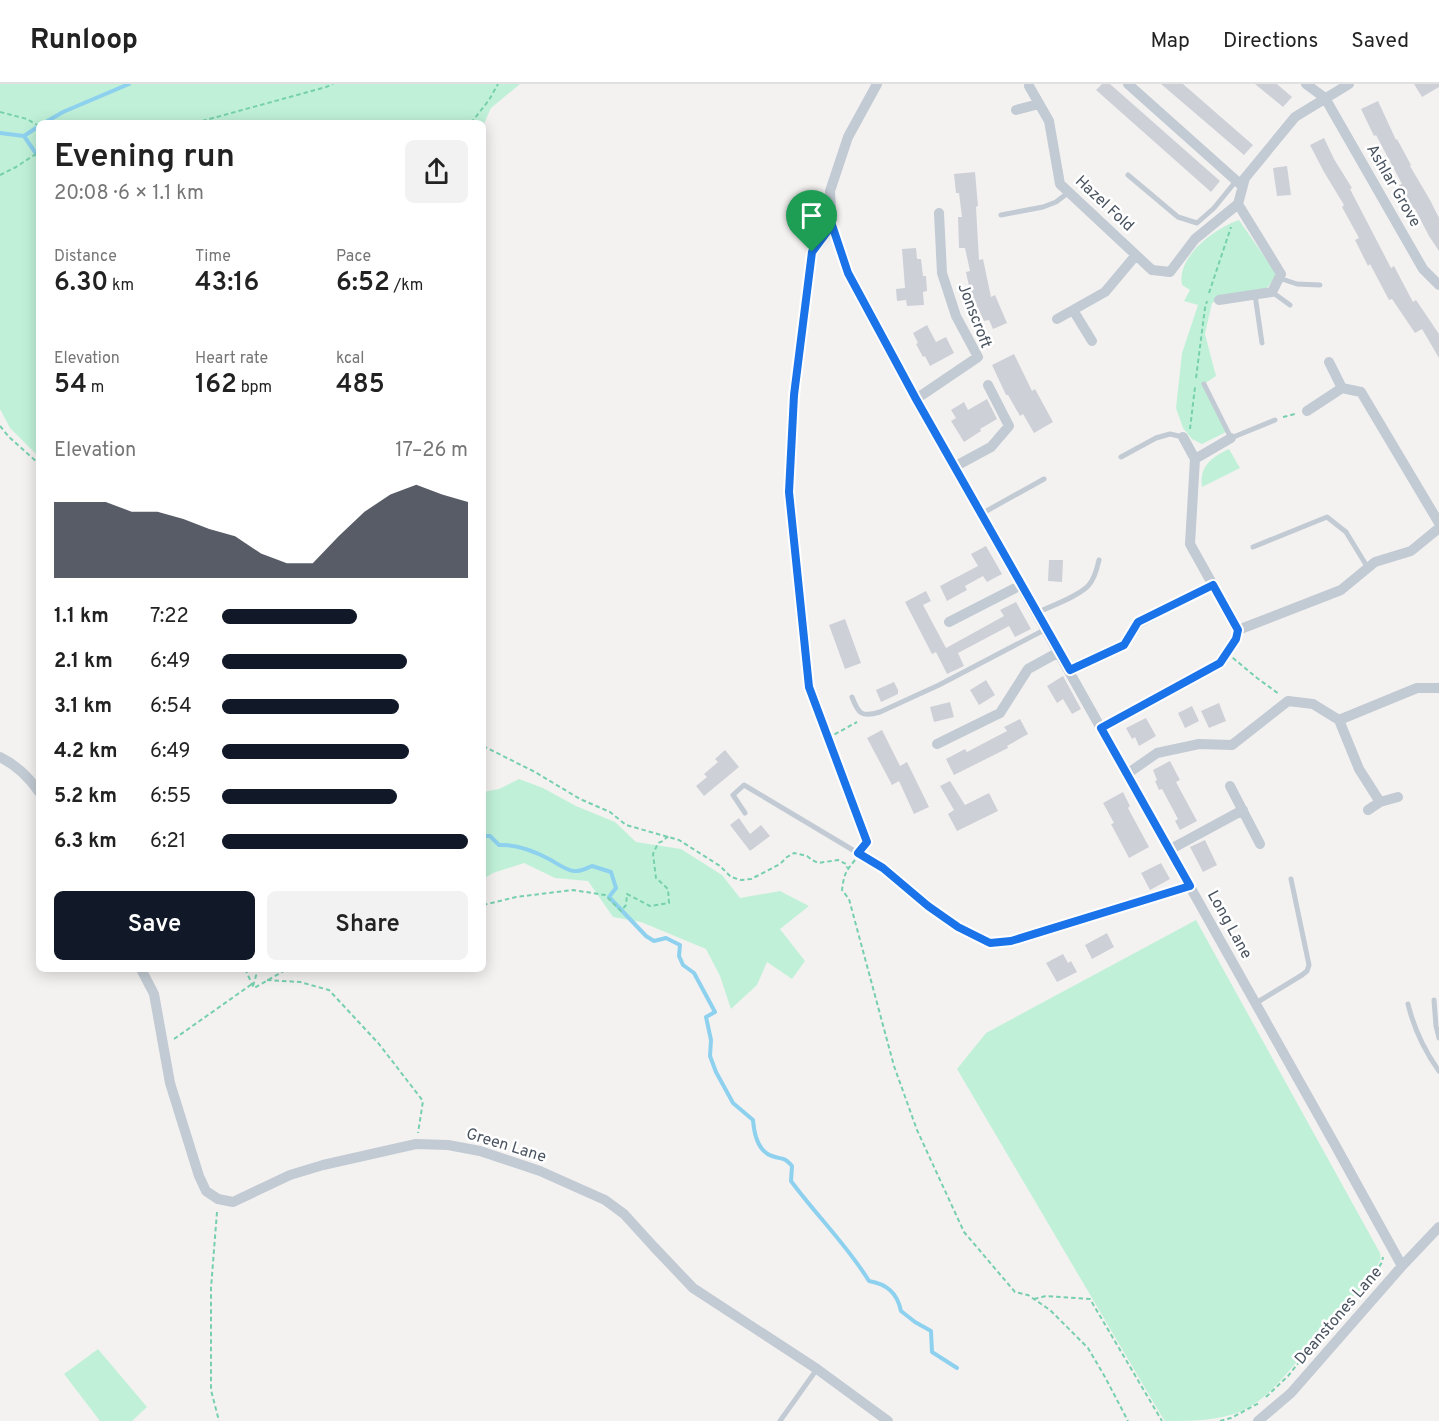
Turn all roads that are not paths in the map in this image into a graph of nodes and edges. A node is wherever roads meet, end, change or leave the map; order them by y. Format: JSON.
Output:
{"nodes":[{"id":1,"x":877,"y":84,"type":"edge"},
{"id":2,"x":1128,"y":84,"type":"edge"},
{"id":3,"x":1306,"y":84,"type":"edge"},
{"id":4,"x":1349,"y":84,"type":"edge"},
{"id":5,"x":1029,"y":86,"type":"dead end"},
{"id":6,"x":1325,"y":98,"type":"junction"},
{"id":7,"x":1039,"y":104,"type":"junction"},
{"id":8,"x":1016,"y":110,"type":"dead end"},
{"id":9,"x":1128,"y":176,"type":"dead end"},
{"id":10,"x":1241,"y":179,"type":"junction"},
{"id":11,"x":1069,"y":192,"type":"junction"},
{"id":12,"x":1238,"y":204,"type":"junction"},
{"id":13,"x":939,"y":213,"type":"dead end"},
{"id":14,"x":1001,"y":214,"type":"dead end"},
{"id":15,"x":1136,"y":255,"type":"junction"},
{"id":16,"x":1279,"y":278,"type":"junction"},
{"id":17,"x":1320,"y":285,"type":"dead end"},
{"id":18,"x":1439,"y":285,"type":"edge"},
{"id":19,"x":1272,"y":292,"type":"junction"},
{"id":20,"x":1255,"y":294,"type":"junction"},
{"id":21,"x":1219,"y":300,"type":"dead end"},
{"id":22,"x":1290,"y":305,"type":"dead end"},
{"id":23,"x":1073,"y":310,"type":"junction"},
{"id":24,"x":1057,"y":319,"type":"dead end"},
{"id":25,"x":1092,"y":341,"type":"dead end"},
{"id":26,"x":1262,"y":343,"type":"dead end"},
{"id":27,"x":1329,"y":362,"type":"dead end"},
{"id":28,"x":1204,"y":384,"type":"dead end"},
{"id":29,"x":988,"y":385,"type":"dead end"},
{"id":30,"x":1342,"y":388,"type":"junction"},
{"id":31,"x":916,"y":399,"type":"junction"},
{"id":32,"x":1307,"y":411,"type":"road end"},
{"id":33,"x":1275,"y":420,"type":"road end"},
{"id":34,"x":1186,"y":433,"type":"joint"},
{"id":35,"x":1231,"y":438,"type":"junction"},
{"id":36,"x":1121,"y":457,"type":"dead end"},
{"id":37,"x":1195,"y":459,"type":"junction"},
{"id":38,"x":954,"y":467,"type":"junction"},
{"id":39,"x":1044,"y":478,"type":"dead end"},
{"id":40,"x":981,"y":514,"type":"junction"},
{"id":41,"x":1439,"y":523,"type":"edge"},
{"id":42,"x":1439,"y":528,"type":"edge"},
{"id":43,"x":1253,"y":547,"type":"dead end"},
{"id":44,"x":1099,"y":560,"type":"dead end"},
{"id":45,"x":1368,"y":568,"type":"junction"},
{"id":46,"x":1021,"y":585,"type":"junction"},
{"id":47,"x":1213,"y":585,"type":"junction"},
{"id":48,"x":1036,"y":613,"type":"junction"},
{"id":49,"x":950,"y":622,"type":"dead end"},
{"id":50,"x":1046,"y":629,"type":"junction"},
{"id":51,"x":1059,"y":652,"type":"junction"},
{"id":52,"x":1070,"y":670,"type":"junction"},
{"id":53,"x":1439,"y":688,"type":"edge"},
{"id":54,"x":852,"y":697,"type":"dead end"},
{"id":55,"x":1339,"y":720,"type":"junction"},
{"id":56,"x":937,"y":744,"type":"dead end"},
{"id":57,"x":0,"y":757,"type":"edge"},
{"id":58,"x":1127,"y":774,"type":"junction"},
{"id":59,"x":1230,"y":786,"type":"dead end"},
{"id":60,"x":36,"y":788,"type":"edge"},
{"id":61,"x":1398,"y":797,"type":"dead end"},
{"id":62,"x":1380,"y":802,"type":"junction"},
{"id":63,"x":1243,"y":810,"type":"junction"},
{"id":64,"x":1368,"y":810,"type":"dead end"},
{"id":65,"x":744,"y":813,"type":"dead end"},
{"id":66,"x":1260,"y":844,"type":"dead end"},
{"id":67,"x":1169,"y":850,"type":"junction"},
{"id":68,"x":1291,"y":879,"type":"dead end"},
{"id":69,"x":1190,"y":886,"type":"junction"},
{"id":70,"x":143,"y":972,"type":"edge"},
{"id":71,"x":1434,"y":1000,"type":"dead end"},
{"id":72,"x":1256,"y":1003,"type":"junction"},
{"id":73,"x":1408,"y":1004,"type":"dead end"},
{"id":74,"x":1439,"y":1038,"type":"edge"},
{"id":75,"x":1439,"y":1071,"type":"edge"},
{"id":76,"x":1438,"y":1228,"type":"edge"},
{"id":77,"x":1402,"y":1266,"type":"junction"},
{"id":78,"x":816,"y":1369,"type":"junction"},
{"id":79,"x":780,"y":1421,"type":"edge"},
{"id":80,"x":888,"y":1421,"type":"edge"},
{"id":81,"x":1258,"y":1421,"type":"edge"}],
"edges":[{"from":1,"to":31,"type":"street","name":"Long Lane"},
{"from":2,"to":10,"type":"street"},
{"from":3,"to":6,"type":"street"},
{"from":4,"to":6,"type":"street"},
{"from":5,"to":7,"type":"street","name":"Hazel Fold"},
{"from":6,"to":10,"type":"street"},
{"from":6,"to":18,"type":"street","name":"Ashlar Grove"},
{"from":7,"to":8,"type":"street"},
{"from":7,"to":11,"type":"street","name":"Hazel Fold"},
{"from":9,"to":10,"type":"lane"},
{"from":10,"to":12,"type":"street"},
{"from":11,"to":14,"type":"lane"},
{"from":11,"to":15,"type":"street","name":"Hazel Fold"},
{"from":12,"to":15,"type":"street","name":"Hazel Fold"},
{"from":12,"to":16,"type":"street"},
{"from":13,"to":31,"type":"street","name":"Jonscroft"},
{"from":15,"to":23,"type":"street","name":"Hazel Fold"},
{"from":16,"to":17,"type":"lane"},
{"from":16,"to":19,"type":"street"},
{"from":19,"to":20,"type":"street"},
{"from":19,"to":22,"type":"lane"},
{"from":20,"to":21,"type":"street"},
{"from":20,"to":26,"type":"lane"},
{"from":23,"to":24,"type":"street","name":"Hazel Fold"},
{"from":23,"to":25,"type":"street"},
{"from":27,"to":30,"type":"street"},
{"from":28,"to":35,"type":"lane"},
{"from":29,"to":38,"type":"street"},
{"from":30,"to":32,"type":"street"},
{"from":30,"to":41,"type":"street"},
{"from":31,"to":38,"type":"street","name":"Long Lane"},
{"from":33,"to":35,"type":"lane"},
{"from":34,"to":36,"type":"lane"},
{"from":34,"to":37,"type":"street"},
{"from":35,"to":37,"type":"street"},
{"from":37,"to":47,"type":"street"},
{"from":38,"to":40,"type":"street","name":"Long Lane"},
{"from":39,"to":40,"type":"lane"},
{"from":40,"to":46,"type":"street","name":"Long Lane"},
{"from":42,"to":45,"type":"street"},
{"from":43,"to":45,"type":"lane"},
{"from":44,"to":48,"type":"lane"},
{"from":45,"to":47,"type":"street"},
{"from":46,"to":48,"type":"street","name":"Long Lane"},
{"from":46,"to":49,"type":"street"},
{"from":47,"to":52,"type":"street"},
{"from":48,"to":50,"type":"street","name":"Long Lane"},
{"from":50,"to":51,"type":"street","name":"Long Lane"},
{"from":50,"to":54,"type":"lane"},
{"from":51,"to":52,"type":"street","name":"Long Lane"},
{"from":51,"to":56,"type":"street"},
{"from":52,"to":58,"type":"street","name":"Long Lane"},
{"from":53,"to":55,"type":"street"},
{"from":55,"to":58,"type":"street"},
{"from":55,"to":62,"type":"street"},
{"from":57,"to":60,"type":"street"},
{"from":58,"to":67,"type":"street","name":"Long Lane"},
{"from":59,"to":63,"type":"street"},
{"from":61,"to":62,"type":"street"},
{"from":62,"to":64,"type":"street"},
{"from":63,"to":66,"type":"street"},
{"from":63,"to":67,"type":"street"},
{"from":65,"to":69,"type":"lane"},
{"from":67,"to":69,"type":"street","name":"Long Lane"},
{"from":68,"to":72,"type":"lane"},
{"from":69,"to":72,"type":"street","name":"Long Lane"},
{"from":70,"to":78,"type":"street","name":"Green Lane"},
{"from":71,"to":74,"type":"lane"},
{"from":72,"to":77,"type":"street","name":"Long Lane"},
{"from":73,"to":75,"type":"lane"},
{"from":76,"to":77,"type":"street","name":"Deanstones Lane"},
{"from":77,"to":81,"type":"street","name":"Deanstones Lane"},
{"from":78,"to":79,"type":"lane"},
{"from":78,"to":80,"type":"street","name":"Green Lane"}]}
